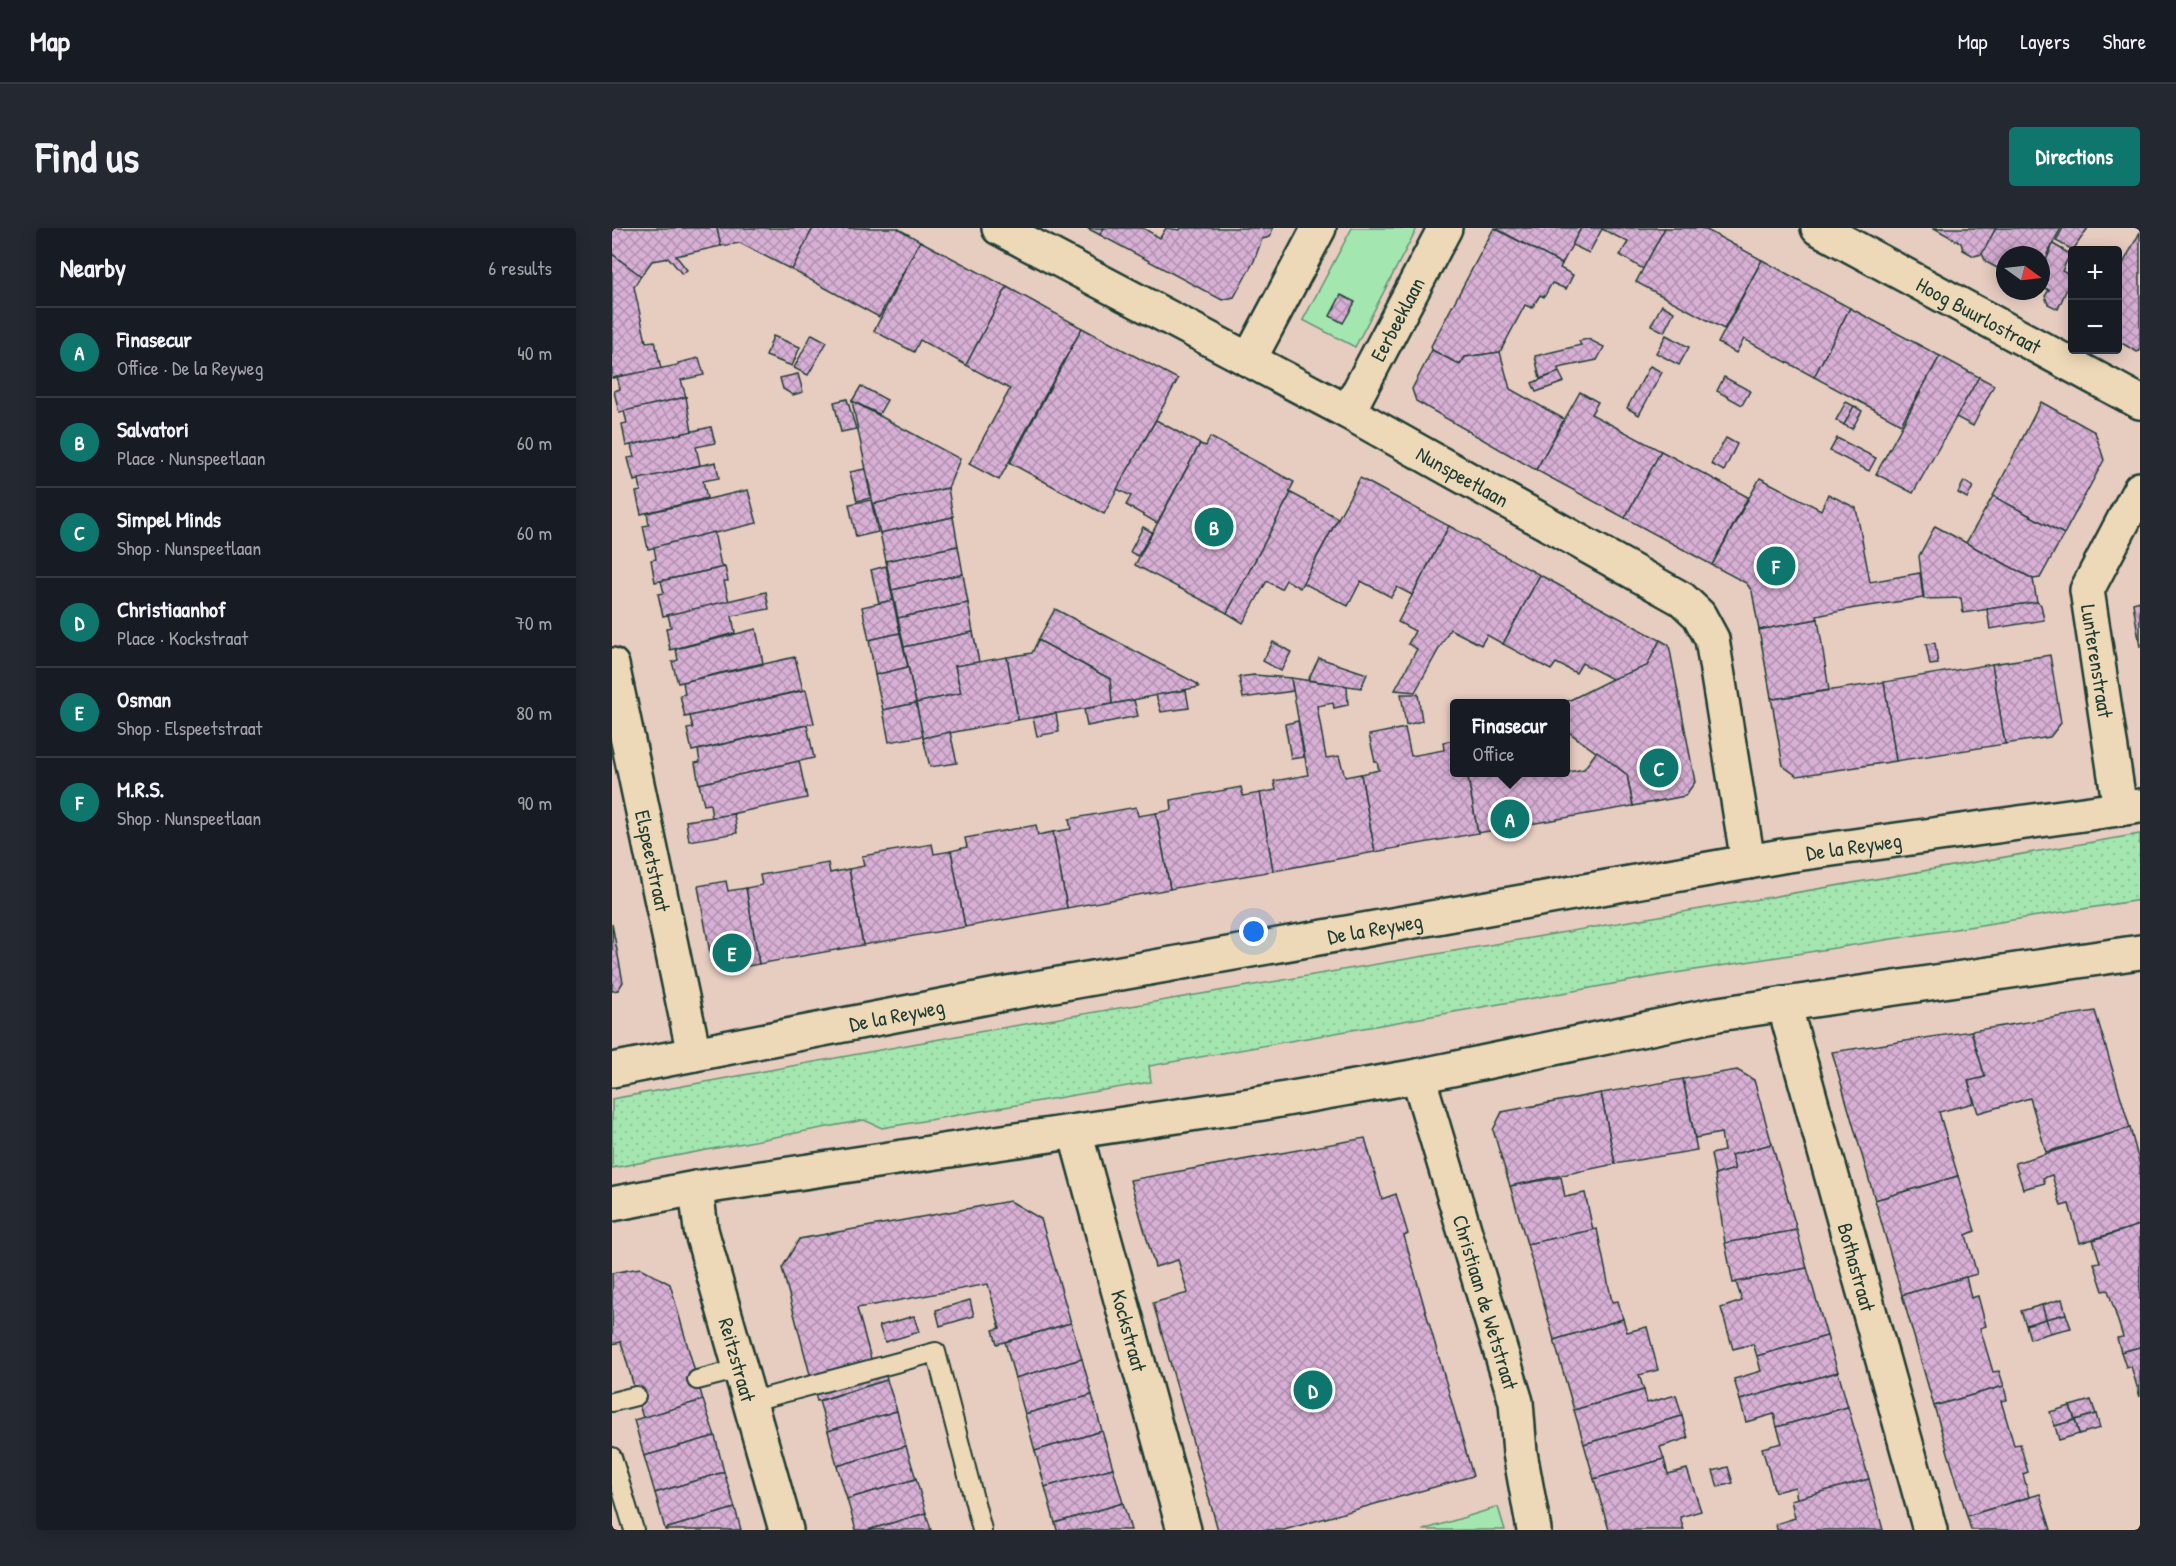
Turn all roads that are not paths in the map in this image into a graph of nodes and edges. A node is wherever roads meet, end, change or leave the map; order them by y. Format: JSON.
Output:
{"nodes":[{"id":1,"x":999,"y":228,"type":"edge"},
{"id":2,"x":1319,"y":228,"type":"edge"},
{"id":3,"x":1445,"y":228,"type":"edge"},
{"id":4,"x":1818,"y":228,"type":"edge"},
{"id":5,"x":1249,"y":360,"type":"junction"},
{"id":6,"x":2140,"y":402,"type":"edge"},
{"id":7,"x":1348,"y":412,"type":"junction"},
{"id":8,"x":2140,"y":489,"type":"edge"},
{"id":9,"x":612,"y":665,"type":"edge"},
{"id":10,"x":2130,"y":807,"type":"edge"},
{"id":11,"x":1748,"y":862,"type":"junction"},
{"id":12,"x":2140,"y":952,"type":"edge"},
{"id":13,"x":2140,"y":958,"type":"edge"},
{"id":14,"x":1784,"y":1004,"type":"junction"},
{"id":15,"x":694,"y":1054,"type":"junction"},
{"id":16,"x":612,"y":1070,"type":"edge"},
{"id":17,"x":1418,"y":1076,"type":"junction"},
{"id":18,"x":1075,"y":1132,"type":"junction"},
{"id":19,"x":696,"y":1188,"type":"junction"},
{"id":20,"x":612,"y":1204,"type":"edge"},
{"id":21,"x":741,"y":1369,"type":"junction"},
{"id":22,"x":698,"y":1380,"type":"dead end"},
{"id":23,"x":636,"y":1396,"type":"dead end"},
{"id":24,"x":612,"y":1402,"type":"edge"},
{"id":25,"x":749,"y":1402,"type":"junction"},
{"id":26,"x":612,"y":1457,"type":"edge"},
{"id":27,"x":634,"y":1530,"type":"edge"},
{"id":28,"x":786,"y":1530,"type":"edge"},
{"id":29,"x":982,"y":1530,"type":"edge"},
{"id":30,"x":1184,"y":1530,"type":"edge"},
{"id":31,"x":1534,"y":1530,"type":"edge"},
{"id":32,"x":1930,"y":1530,"type":"edge"}],
"edges":[{"from":1,"to":5,"type":"street","name":"Nunspeetlaan"},
{"from":2,"to":5,"type":"street"},
{"from":3,"to":7,"type":"street","name":"Eerbeeklaan"},
{"from":4,"to":6,"type":"street","name":"Hoog Buurlostraat"},
{"from":5,"to":7,"type":"street","name":"Nunspeetlaan"},
{"from":7,"to":11,"type":"street","name":"Nunspeetlaan"},
{"from":8,"to":10,"type":"street","name":"Lunterenstraat"},
{"from":9,"to":15,"type":"street","name":"Elspeetstraat"},
{"from":10,"to":11,"type":"street","name":"De la Reyweg"},
{"from":11,"to":15,"type":"street","name":"De la Reyweg"},
{"from":12,"to":13,"type":"street"},
{"from":12,"to":14,"type":"street"},
{"from":14,"to":17,"type":"street"},
{"from":14,"to":32,"type":"street","name":"Bothastraat"},
{"from":15,"to":16,"type":"street","name":"De la Reyweg"},
{"from":17,"to":18,"type":"street"},
{"from":17,"to":31,"type":"street","name":"Christiaan de Wetstraat"},
{"from":18,"to":19,"type":"street"},
{"from":18,"to":30,"type":"street","name":"Kockstraat"},
{"from":19,"to":20,"type":"street"},
{"from":19,"to":21,"type":"street","name":"Reitzstraat"},
{"from":21,"to":22,"type":"lane"},
{"from":21,"to":25,"type":"street","name":"Reitzstraat"},
{"from":23,"to":24,"type":"lane"},
{"from":25,"to":28,"type":"street","name":"Reitzstraat"},
{"from":25,"to":29,"type":"lane"},
{"from":26,"to":27,"type":"lane"}]}
